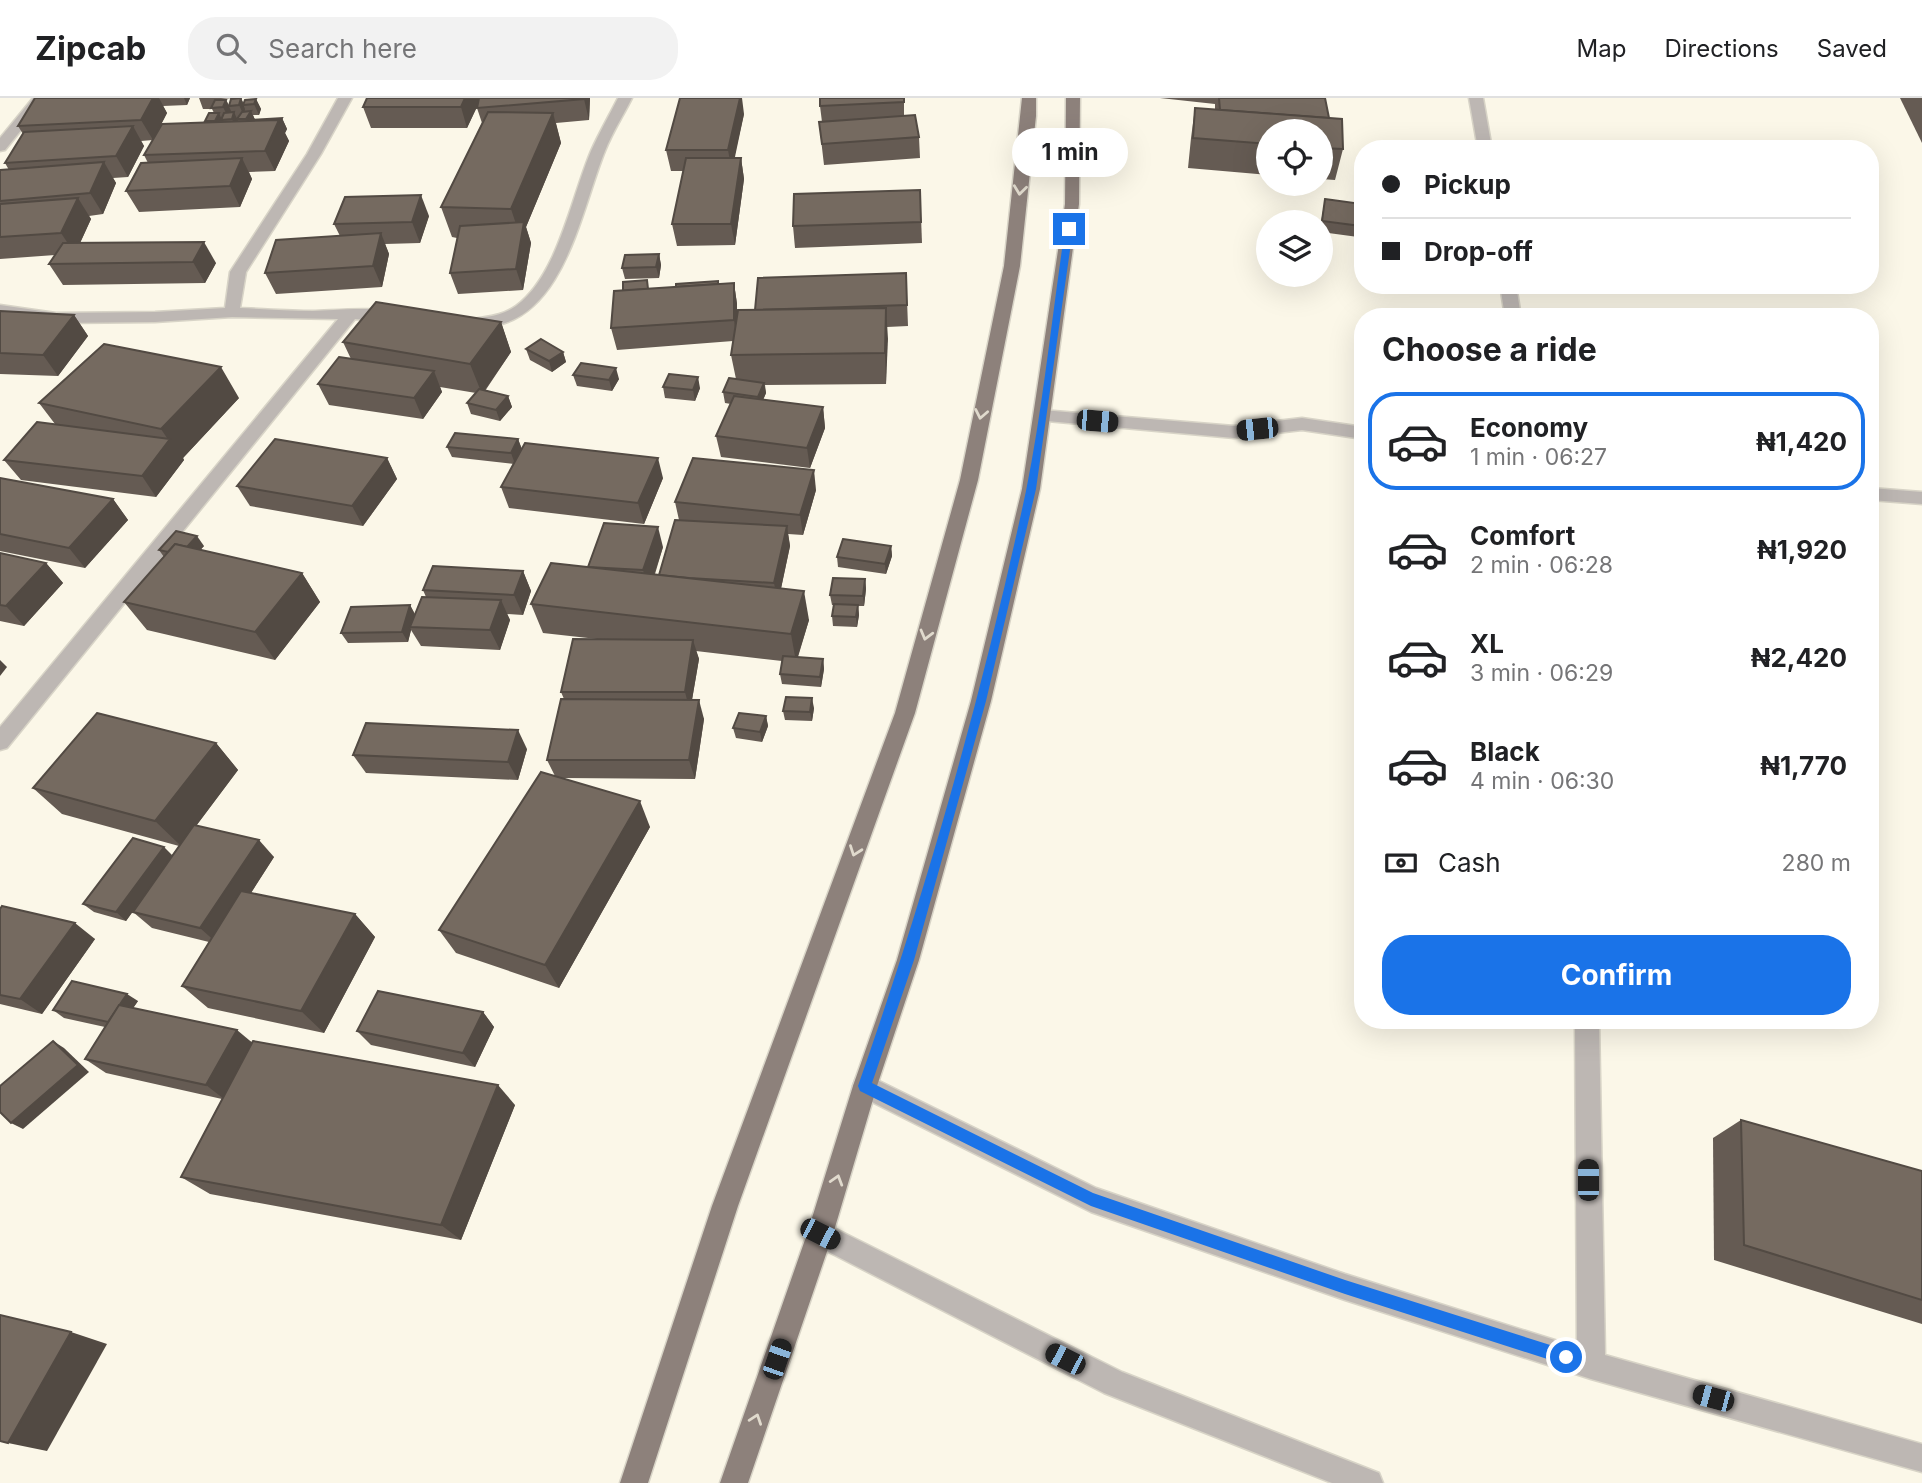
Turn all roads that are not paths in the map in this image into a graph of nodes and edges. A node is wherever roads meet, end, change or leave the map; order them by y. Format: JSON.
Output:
{"nodes":[{"id":1,"x":40,"y":98,"type":"edge"},
{"id":2,"x":345,"y":98,"type":"edge"},
{"id":3,"x":625,"y":98,"type":"edge"},
{"id":4,"x":1029,"y":98,"type":"edge"},
{"id":5,"x":1073,"y":98,"type":"edge"},
{"id":6,"x":1476,"y":98,"type":"edge"},
{"id":7,"x":1483,"y":140,"type":"edge"},
{"id":8,"x":0,"y":147,"type":"edge"},
{"id":9,"x":0,"y":310,"type":"edge"},
{"id":10,"x":232,"y":312,"type":"junction"},
{"id":11,"x":351,"y":313,"type":"junction"},
{"id":12,"x":404,"y":318,"type":"edge"},
{"id":13,"x":454,"y":323,"type":"edge"},
{"id":14,"x":1042,"y":416,"type":"junction"},
{"id":15,"x":1354,"y":432,"type":"edge"},
{"id":16,"x":1879,"y":495,"type":"edge"},
{"id":17,"x":1922,"y":498,"type":"edge"},
{"id":18,"x":0,"y":743,"type":"edge"},
{"id":19,"x":1587,"y":1029,"type":"edge"},
{"id":20,"x":865,"y":1086,"type":"junction"},
{"id":21,"x":820,"y":1234,"type":"junction"},
{"id":22,"x":1591,"y":1365,"type":"junction"},
{"id":23,"x":1922,"y":1458,"type":"edge"},
{"id":24,"x":635,"y":1483,"type":"edge"},
{"id":25,"x":734,"y":1483,"type":"edge"},
{"id":26,"x":1369,"y":1483,"type":"edge"}],
"edges":[{"from":1,"to":8,"type":"street"},
{"from":2,"to":10,"type":"street"},
{"from":3,"to":13,"type":"street"},
{"from":4,"to":24,"type":"main road","one_way":true},
{"from":5,"to":14,"type":"main road"},
{"from":6,"to":7,"type":"street"},
{"from":9,"to":10,"type":"street"},
{"from":10,"to":11,"type":"street"},
{"from":11,"to":12,"type":"street"},
{"from":11,"to":18,"type":"street"},
{"from":14,"to":15,"type":"street"},
{"from":14,"to":20,"type":"main road"},
{"from":16,"to":17,"type":"street"},
{"from":19,"to":22,"type":"street"},
{"from":21,"to":20,"type":"main road","one_way":true},
{"from":20,"to":22,"type":"street"},
{"from":25,"to":21,"type":"main road","one_way":true},
{"from":21,"to":26,"type":"street"},
{"from":22,"to":23,"type":"street"}]}
